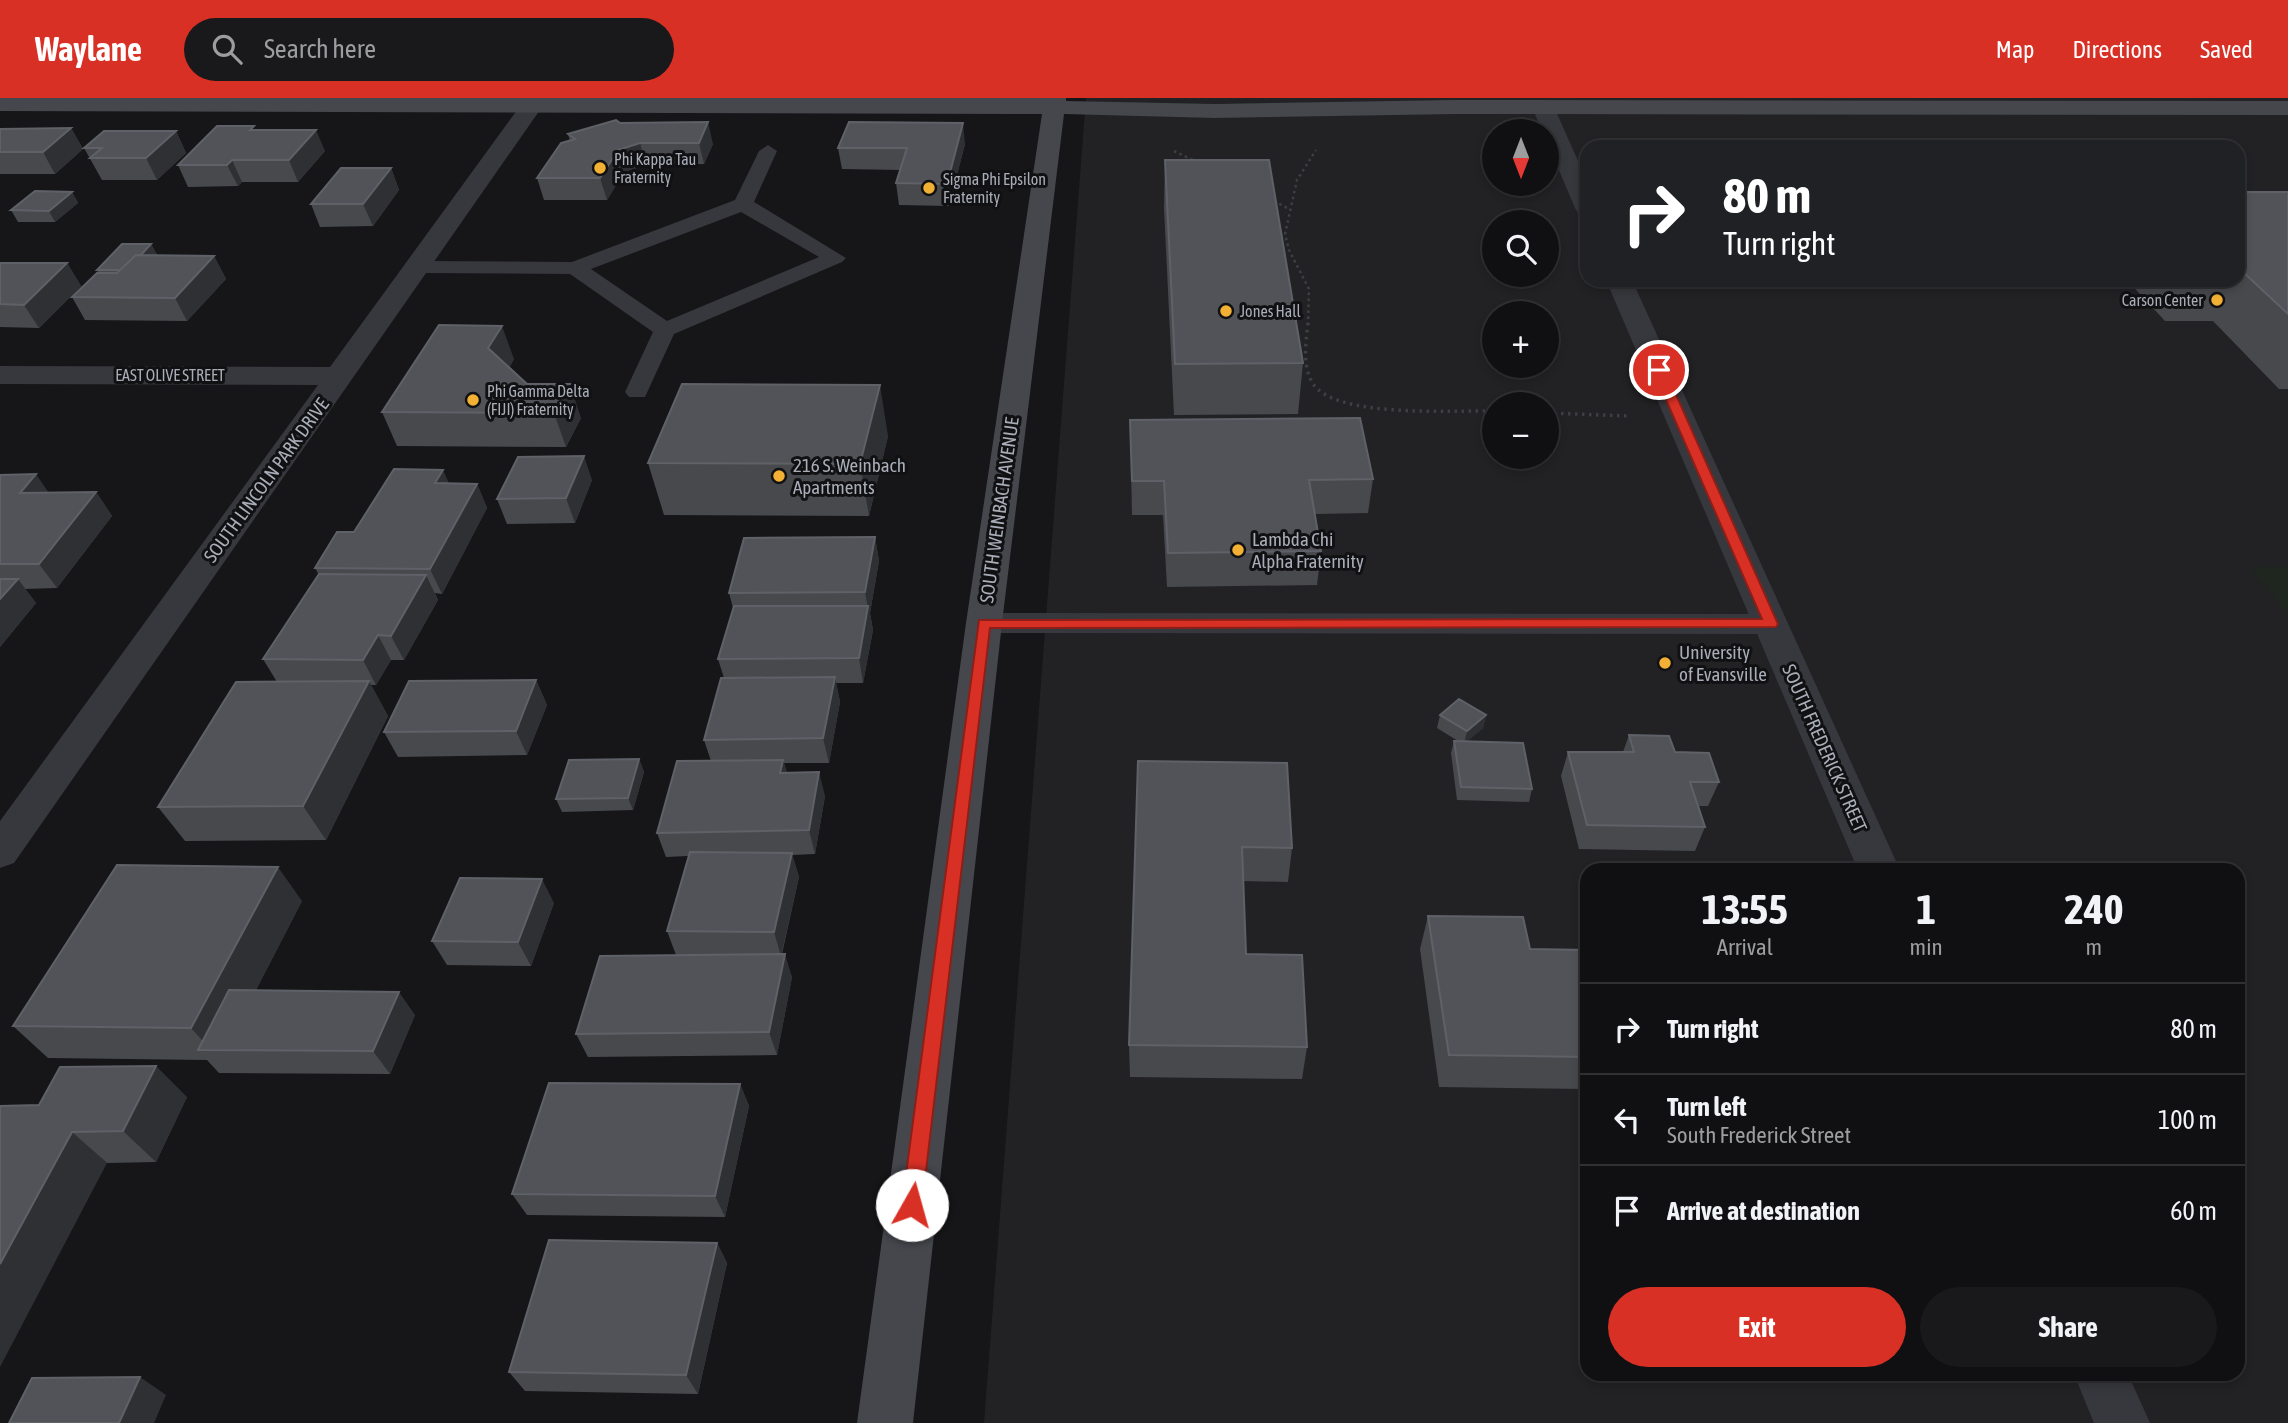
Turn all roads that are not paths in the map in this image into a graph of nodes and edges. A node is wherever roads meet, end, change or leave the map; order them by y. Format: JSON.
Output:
{"nodes":[{"id":1,"x":1145,"y":98,"type":"edge"},
{"id":2,"x":1055,"y":102,"type":"edge"},
{"id":3,"x":603,"y":103,"type":"edge"},
{"id":4,"x":0,"y":104,"type":"edge"},
{"id":5,"x":531,"y":107,"type":"junction"},
{"id":6,"x":1543,"y":107,"type":"junction"},
{"id":7,"x":2288,"y":108,"type":"edge"},
{"id":8,"x":768,"y":150,"type":"dead end"},
{"id":9,"x":1580,"y":192,"type":"edge"},
{"id":10,"x":743,"y":204,"type":"junction"},
{"id":11,"x":417,"y":267,"type":"junction"},
{"id":12,"x":575,"y":268,"type":"junction"},
{"id":13,"x":1622,"y":287,"type":"edge"},
{"id":14,"x":664,"y":330,"type":"junction"},
{"id":15,"x":0,"y":375,"type":"edge"},
{"id":16,"x":340,"y":376,"type":"junction"},
{"id":17,"x":637,"y":392,"type":"dead end"},
{"id":18,"x":984,"y":623,"type":"junction"},
{"id":19,"x":1771,"y":624,"type":"junction"},
{"id":20,"x":0,"y":852,"type":"edge"},
{"id":21,"x":1876,"y":863,"type":"edge"},
{"id":22,"x":2104,"y":1381,"type":"edge"},
{"id":23,"x":885,"y":1423,"type":"edge"},
{"id":24,"x":2122,"y":1423,"type":"edge"}],
"edges":[{"from":1,"to":2,"type":"street"},
{"from":2,"to":3,"type":"street"},
{"from":2,"to":6,"type":"street"},
{"from":2,"to":18,"type":"street","name":"SOUTH WEINBACH AVENUE"},
{"from":3,"to":5,"type":"street"},
{"from":4,"to":5,"type":"street"},
{"from":5,"to":11,"type":"street","name":"SOUTH LINCOLN PARK DRIVE"},
{"from":6,"to":7,"type":"street"},
{"from":6,"to":9,"type":"street"},
{"from":8,"to":10,"type":"lane"},
{"from":10,"to":12,"type":"lane"},
{"from":10,"to":14,"type":"lane"},
{"from":11,"to":12,"type":"lane"},
{"from":11,"to":16,"type":"street","name":"SOUTH LINCOLN PARK DRIVE"},
{"from":12,"to":14,"type":"lane"},
{"from":13,"to":19,"type":"street","name":"SOUTH FREDERICK STREET"},
{"from":14,"to":17,"type":"lane"},
{"from":15,"to":16,"type":"street","name":"EAST OLIVE STREET"},
{"from":16,"to":20,"type":"street","name":"SOUTH LINCOLN PARK DRIVE"},
{"from":18,"to":19,"type":"lane"},
{"from":18,"to":23,"type":"street","name":"SOUTH WEINBACH AVENUE"},
{"from":19,"to":21,"type":"street","name":"SOUTH FREDERICK STREET"},
{"from":22,"to":24,"type":"street"}]}
